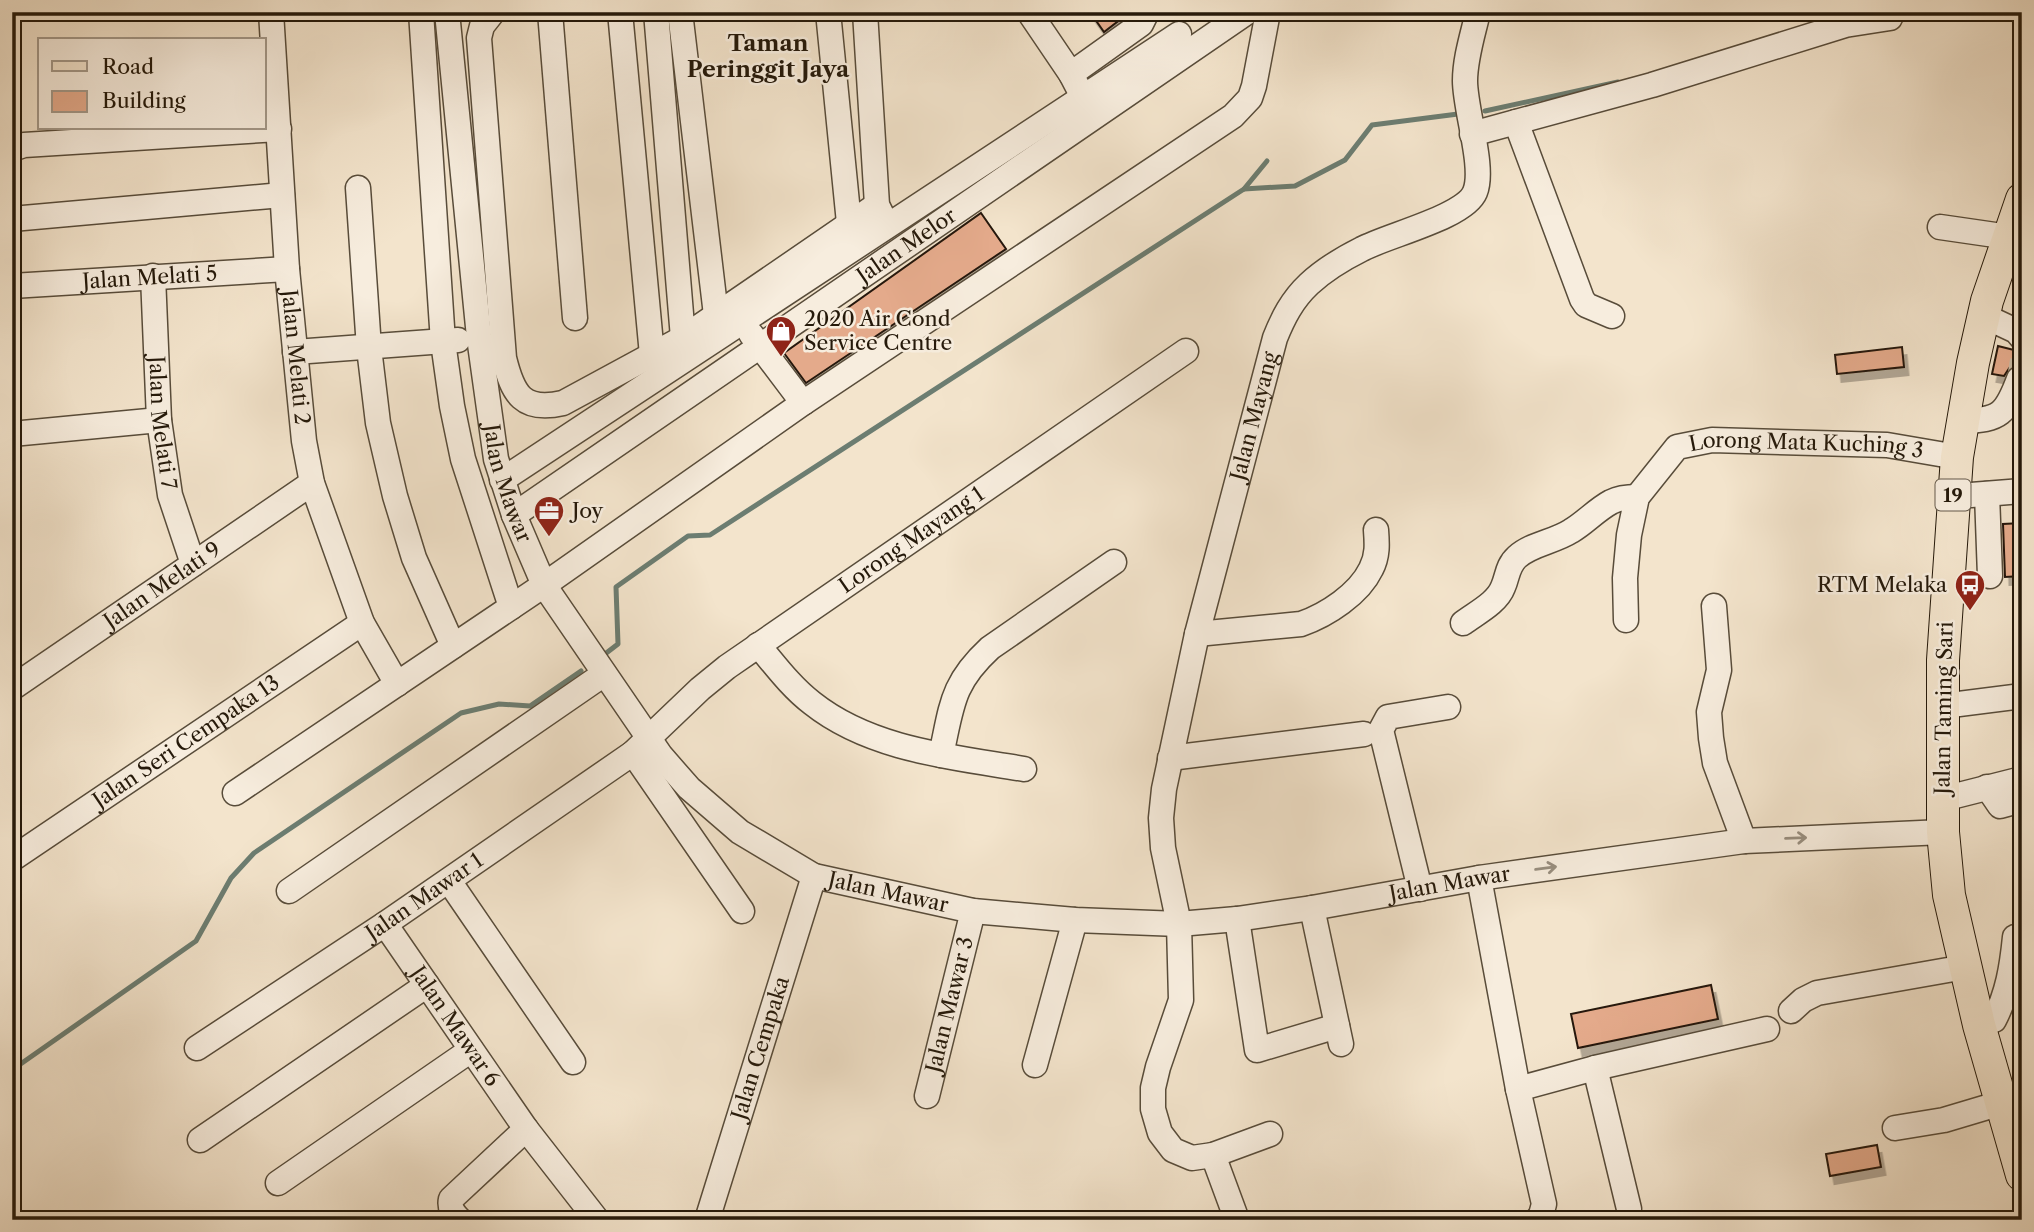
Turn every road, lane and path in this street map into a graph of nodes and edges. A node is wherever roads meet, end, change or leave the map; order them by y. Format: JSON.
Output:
{"nodes":[{"id":1,"x":271,"y":12,"type":"edge"},
{"id":2,"x":421,"y":12,"type":"edge"},
{"id":3,"x":447,"y":12,"type":"edge"},
{"id":4,"x":493,"y":12,"type":"edge"},
{"id":5,"x":550,"y":12,"type":"edge"},
{"id":6,"x":620,"y":12,"type":"edge"},
{"id":7,"x":656,"y":12,"type":"edge"},
{"id":8,"x":680,"y":12,"type":"edge"},
{"id":9,"x":828,"y":12,"type":"edge"},
{"id":10,"x":865,"y":12,"type":"edge"},
{"id":11,"x":1029,"y":12,"type":"edge"},
{"id":12,"x":1147,"y":12,"type":"edge"},
{"id":13,"x":1268,"y":12,"type":"edge"},
{"id":14,"x":1478,"y":12,"type":"edge"},
{"id":15,"x":1232,"y":16,"type":"edge"},
{"id":16,"x":1890,"y":18,"type":"dead end"},
{"id":17,"x":1181,"y":32,"type":"edge"},
{"id":18,"x":1071,"y":74,"type":"junction"},
{"id":19,"x":1083,"y":97,"type":"junction"},
{"id":20,"x":1516,"y":122,"type":"junction"},
{"id":21,"x":279,"y":129,"type":"junction"},
{"id":22,"x":263,"y":130,"type":"edge"},
{"id":23,"x":266,"y":130,"type":"edge"},
{"id":24,"x":1472,"y":134,"type":"junction"},
{"id":25,"x":12,"y":149,"type":"edge"},
{"id":26,"x":971,"y":171,"type":"junction"},
{"id":27,"x":358,"y":188,"type":"dead end"},
{"id":28,"x":985,"y":191,"type":"junction"},
{"id":29,"x":282,"y":195,"type":"junction"},
{"id":30,"x":2022,"y":199,"type":"edge"},
{"id":31,"x":882,"y":215,"type":"junction"},
{"id":32,"x":12,"y":219,"type":"edge"},
{"id":33,"x":849,"y":223,"type":"junction"},
{"id":34,"x":1940,"y":228,"type":"dead end"},
{"id":35,"x":2009,"y":237,"type":"junction"},
{"id":36,"x":287,"y":269,"type":"junction"},
{"id":37,"x":153,"y":276,"type":"junction"},
{"id":38,"x":12,"y":286,"type":"edge"},
{"id":39,"x":716,"y":315,"type":"junction"},
{"id":40,"x":1612,"y":316,"type":"dead end"},
{"id":41,"x":1984,"y":316,"type":"junction"},
{"id":42,"x":575,"y":318,"type":"dead end"},
{"id":43,"x":742,"y":322,"type":"junction"},
{"id":44,"x":478,"y":337,"type":"junction"},
{"id":45,"x":2022,"y":338,"type":"edge"},
{"id":46,"x":443,"y":342,"type":"junction"},
{"id":47,"x":688,"y":346,"type":"junction"},
{"id":48,"x":760,"y":346,"type":"junction"},
{"id":49,"x":369,"y":348,"type":"junction"},
{"id":50,"x":1186,"y":351,"type":"dead end"},
{"id":51,"x":295,"y":352,"type":"junction"},
{"id":52,"x":652,"y":355,"type":"junction"},
{"id":53,"x":2018,"y":379,"type":"dead end"},
{"id":54,"x":803,"y":403,"type":"junction"},
{"id":55,"x":159,"y":420,"type":"junction"},
{"id":56,"x":1962,"y":421,"type":"junction"},
{"id":57,"x":12,"y":434,"type":"edge"},
{"id":58,"x":1957,"y":457,"type":"junction"},
{"id":59,"x":502,"y":480,"type":"junction"},
{"id":60,"x":312,"y":483,"type":"junction"},
{"id":61,"x":2022,"y":491,"type":"edge"},
{"id":62,"x":1987,"y":494,"type":"junction"},
{"id":63,"x":1637,"y":497,"type":"junction"},
{"id":64,"x":1953,"y":497,"type":"junction"},
{"id":65,"x":514,"y":515,"type":"junction"},
{"id":66,"x":1376,"y":530,"type":"dead end"},
{"id":67,"x":1114,"y":562,"type":"dead end"},
{"id":68,"x":193,"y":564,"type":"junction"},
{"id":69,"x":1990,"y":576,"type":"dead end"},
{"id":70,"x":544,"y":585,"type":"junction"},
{"id":71,"x":1714,"y":606,"type":"dead end"},
{"id":72,"x":512,"y":607,"type":"junction"},
{"id":73,"x":1626,"y":620,"type":"dead end"},
{"id":74,"x":362,"y":623,"type":"junction"},
{"id":75,"x":1462,"y":623,"type":"dead end"},
{"id":76,"x":1197,"y":634,"type":"junction"},
{"id":77,"x":758,"y":645,"type":"junction"},
{"id":78,"x":453,"y":646,"type":"junction"},
{"id":79,"x":604,"y":674,"type":"junction"},
{"id":80,"x":397,"y":684,"type":"junction"},
{"id":81,"x":12,"y":688,"type":"edge"},
{"id":82,"x":2022,"y":696,"type":"edge"},
{"id":83,"x":1943,"y":706,"type":"junction"},
{"id":84,"x":1448,"y":707,"type":"dead end"},
{"id":85,"x":1364,"y":734,"type":"dead end"},
{"id":86,"x":641,"y":747,"type":"junction"},
{"id":87,"x":941,"y":755,"type":"junction"},
{"id":88,"x":1170,"y":758,"type":"junction"},
{"id":89,"x":1024,"y":769,"type":"dead end"},
{"id":90,"x":2022,"y":779,"type":"edge"},
{"id":91,"x":689,"y":788,"type":"junction"},
{"id":92,"x":1987,"y":788,"type":"junction"},
{"id":93,"x":235,"y":793,"type":"dead end"},
{"id":94,"x":1943,"y":799,"type":"junction"},
{"id":95,"x":2022,"y":800,"type":"edge"},
{"id":96,"x":668,"y":802,"type":"junction"},
{"id":97,"x":1943,"y":832,"type":"junction"},
{"id":98,"x":1744,"y":841,"type":"junction"},
{"id":99,"x":12,"y":859,"type":"edge"},
{"id":100,"x":814,"y":876,"type":"junction"},
{"id":101,"x":1479,"y":878,"type":"junction"},
{"id":102,"x":449,"y":881,"type":"junction"},
{"id":103,"x":1420,"y":889,"type":"junction"},
{"id":104,"x":289,"y":891,"type":"dead end"},
{"id":105,"x":1312,"y":908,"type":"junction"},
{"id":106,"x":742,"y":911,"type":"dead end"},
{"id":107,"x":973,"y":911,"type":"junction"},
{"id":108,"x":1237,"y":919,"type":"junction"},
{"id":109,"x":1075,"y":920,"type":"junction"},
{"id":110,"x":385,"y":924,"type":"junction"},
{"id":111,"x":1180,"y":924,"type":"junction"},
{"id":112,"x":2015,"y":937,"type":"dead end"},
{"id":113,"x":1965,"y":967,"type":"junction"},
{"id":114,"x":427,"y":985,"type":"junction"},
{"id":115,"x":1791,"y":1011,"type":"dead end"},
{"id":116,"x":2022,"y":1013,"type":"edge"},
{"id":117,"x":1987,"y":1023,"type":"junction"},
{"id":118,"x":1767,"y":1029,"type":"dead end"},
{"id":119,"x":197,"y":1048,"type":"dead end"},
{"id":120,"x":471,"y":1050,"type":"junction"},
{"id":121,"x":573,"y":1062,"type":"dead end"},
{"id":122,"x":1035,"y":1065,"type":"dead end"},
{"id":123,"x":1595,"y":1068,"type":"junction"},
{"id":124,"x":1518,"y":1089,"type":"junction"},
{"id":125,"x":927,"y":1096,"type":"dead end"},
{"id":126,"x":2001,"y":1103,"type":"junction"},
{"id":127,"x":1895,"y":1128,"type":"dead end"},
{"id":128,"x":526,"y":1129,"type":"junction"},
{"id":129,"x":1270,"y":1134,"type":"dead end"},
{"id":130,"x":200,"y":1140,"type":"dead end"},
{"id":131,"x":1213,"y":1155,"type":"junction"},
{"id":132,"x":2022,"y":1175,"type":"edge"},
{"id":133,"x":278,"y":1183,"type":"dead end"},
{"id":134,"x":1629,"y":1209,"type":"dead end"},
{"id":135,"x":460,"y":1220,"type":"edge"},
{"id":136,"x":597,"y":1220,"type":"edge"},
{"id":137,"x":707,"y":1220,"type":"edge"},
{"id":138,"x":1237,"y":1220,"type":"edge"},
{"id":139,"x":1538,"y":1220,"type":"edge"}],
"edges":[{"from":1,"to":21,"type":"street","name":"Jalan Melati 2"},
{"from":2,"to":46,"type":"street"},
{"from":3,"to":44,"type":"street","name":"Jalan Mawar"},
{"from":4,"to":52,"type":"street"},
{"from":5,"to":42,"type":"street"},
{"from":6,"to":52,"type":"street"},
{"from":7,"to":47,"type":"street"},
{"from":8,"to":39,"type":"street"},
{"from":9,"to":33,"type":"street"},
{"from":10,"to":31,"type":"street"},
{"from":11,"to":18,"type":"street"},
{"from":12,"to":18,"type":"street"},
{"from":13,"to":54,"type":"street"},
{"from":14,"to":24,"type":"street","name":"Jalan Mayang"},
{"from":15,"to":17,"type":"street","name":"Jalan Melor"},
{"from":16,"to":20,"type":"street"},
{"from":17,"to":19,"type":"street","name":"Jalan Melor"},
{"from":17,"to":28,"type":"street","name":"Jalan Melor"},
{"from":18,"to":19,"type":"street"},
{"from":19,"to":26,"type":"street","name":"Jalan Melor"},
{"from":20,"to":24,"type":"street"},
{"from":20,"to":40,"type":"street"},
{"from":21,"to":23,"type":"street"},
{"from":21,"to":29,"type":"street","name":"Jalan Melati 2"},
{"from":22,"to":25,"type":"street"},
{"from":24,"to":76,"type":"street","name":"Jalan Mayang"},
{"from":26,"to":28,"type":"street"},
{"from":26,"to":31,"type":"street","name":"Jalan Melor"},
{"from":27,"to":49,"type":"street"},
{"from":28,"to":48,"type":"street","name":"Jalan Melor"},
{"from":29,"to":32,"type":"street"},
{"from":29,"to":36,"type":"street","name":"Jalan Melati 2"},
{"from":30,"to":35,"type":"main road","name":"Jalan Taming Sari","number":"19"},
{"from":31,"to":33,"type":"street"},
{"from":31,"to":43,"type":"street","name":"Jalan Melor"},
{"from":33,"to":39,"type":"street"},
{"from":34,"to":35,"type":"street"},
{"from":35,"to":41,"type":"main road","name":"Jalan Taming Sari","number":"19"},
{"from":36,"to":37,"type":"street","name":"Jalan Melati 5"},
{"from":36,"to":51,"type":"street","name":"Jalan Melati 2"},
{"from":37,"to":38,"type":"street","name":"Jalan Melati 5"},
{"from":37,"to":55,"type":"street","name":"Jalan Melati 7"},
{"from":39,"to":47,"type":"street"},
{"from":41,"to":45,"type":"street"},
{"from":41,"to":56,"type":"main road","name":"Jalan Taming Sari","number":"19"},
{"from":43,"to":47,"type":"street","name":"Jalan Melor"},
{"from":43,"to":48,"type":"street"},
{"from":44,"to":46,"type":"street"},
{"from":44,"to":59,"type":"street","name":"Jalan Mawar"},
{"from":46,"to":49,"type":"street"},
{"from":46,"to":72,"type":"street"},
{"from":47,"to":52,"type":"street"},
{"from":47,"to":59,"type":"street","name":"Jalan Melor"},
{"from":48,"to":54,"type":"street"},
{"from":48,"to":65,"type":"street","name":"Jalan Melor"},
{"from":49,"to":51,"type":"street"},
{"from":49,"to":78,"type":"street"},
{"from":50,"to":77,"type":"street","name":"Lorong Mayang 1"},
{"from":51,"to":60,"type":"street","name":"Jalan Melati 2"},
{"from":53,"to":56,"type":"street"},
{"from":54,"to":70,"type":"street"},
{"from":55,"to":57,"type":"street"},
{"from":55,"to":68,"type":"street","name":"Jalan Melati 7"},
{"from":56,"to":58,"type":"main road","name":"Jalan Taming Sari","number":"19"},
{"from":58,"to":63,"type":"street","name":"Lorong Mata Kuching 3"},
{"from":58,"to":64,"type":"main road","name":"Jalan Taming Sari","number":"19"},
{"from":59,"to":65,"type":"street","name":"Jalan Mawar"},
{"from":60,"to":68,"type":"street","name":"Jalan Melati 9"},
{"from":60,"to":74,"type":"street","name":"Jalan Melati 2"},
{"from":61,"to":62,"type":"street"},
{"from":62,"to":64,"type":"street"},
{"from":62,"to":69,"type":"street"},
{"from":63,"to":73,"type":"street","name":"Lorong Mata Kuching 3"},
{"from":63,"to":75,"type":"street"},
{"from":64,"to":83,"type":"main road","name":"Jalan Taming Sari","number":"19"},
{"from":65,"to":70,"type":"street","name":"Jalan Mawar"},
{"from":66,"to":76,"type":"street"},
{"from":67,"to":87,"type":"street"},
{"from":68,"to":81,"type":"street","name":"Jalan Melati 9"},
{"from":70,"to":72,"type":"street"},
{"from":70,"to":79,"type":"street","name":"Jalan Mawar"},
{"from":71,"to":98,"type":"street"},
{"from":72,"to":78,"type":"street"},
{"from":74,"to":80,"type":"street","name":"Jalan Melati 2"},
{"from":74,"to":99,"type":"street","name":"Jalan Seri Cempaka 13"},
{"from":76,"to":88,"type":"street","name":"Jalan Mayang"},
{"from":77,"to":86,"type":"street","name":"Lorong Mayang 1"},
{"from":77,"to":87,"type":"street"},
{"from":78,"to":80,"type":"street"},
{"from":79,"to":86,"type":"street","name":"Jalan Mawar"},
{"from":79,"to":104,"type":"street"},
{"from":80,"to":93,"type":"street"},
{"from":82,"to":83,"type":"street"},
{"from":83,"to":94,"type":"main road","name":"Jalan Taming Sari","number":"19"},
{"from":84,"to":103,"type":"street"},
{"from":85,"to":88,"type":"street"},
{"from":86,"to":91,"type":"street","name":"Jalan Mawar"},
{"from":86,"to":96,"type":"street"},
{"from":86,"to":102,"type":"street","name":"Jalan Mawar 1"},
{"from":87,"to":89,"type":"street"},
{"from":88,"to":111,"type":"street","name":"Jalan Mayang"},
{"from":90,"to":92,"type":"street"},
{"from":91,"to":96,"type":"street"},
{"from":91,"to":100,"type":"street","name":"Jalan Mawar"},
{"from":92,"to":94,"type":"street"},
{"from":92,"to":95,"type":"street"},
{"from":94,"to":97,"type":"main road","name":"Jalan Taming Sari","number":"19"},
{"from":96,"to":106,"type":"street"},
{"from":98,"to":97,"type":"street","name":"Jalan Mawar","one_way":true},
{"from":97,"to":113,"type":"main road","name":"Jalan Taming Sari","number":"19"},
{"from":101,"to":98,"type":"street","name":"Jalan Mawar","one_way":true},
{"from":100,"to":107,"type":"street","name":"Jalan Mawar"},
{"from":100,"to":137,"type":"street","name":"Jalan Cempaka"},
{"from":101,"to":103,"type":"street","name":"Jalan Mawar"},
{"from":101,"to":124,"type":"street"},
{"from":102,"to":110,"type":"street","name":"Jalan Mawar 1"},
{"from":102,"to":121,"type":"street"},
{"from":103,"to":105,"type":"street","name":"Jalan Mawar"},
{"from":105,"to":108,"type":"street","name":"Jalan Mawar"},
{"from":105,"to":108,"type":"street"},
{"from":107,"to":109,"type":"street","name":"Jalan Mawar"},
{"from":107,"to":125,"type":"street","name":"Jalan Mawar 3"},
{"from":108,"to":111,"type":"street","name":"Jalan Mawar"},
{"from":109,"to":111,"type":"street","name":"Jalan Mawar"},
{"from":109,"to":122,"type":"street"},
{"from":110,"to":114,"type":"street","name":"Jalan Mawar 6"},
{"from":110,"to":119,"type":"street","name":"Jalan Mawar 1"},
{"from":111,"to":131,"type":"street","name":"Jalan Mayang"},
{"from":112,"to":117,"type":"street"},
{"from":113,"to":115,"type":"street"},
{"from":113,"to":117,"type":"main road","name":"Jalan Taming Sari","number":"19"},
{"from":114,"to":120,"type":"street","name":"Jalan Mawar 6"},
{"from":114,"to":130,"type":"street"},
{"from":116,"to":117,"type":"street"},
{"from":117,"to":126,"type":"main road","name":"Jalan Taming Sari","number":"19"},
{"from":118,"to":123,"type":"street"},
{"from":120,"to":128,"type":"street","name":"Jalan Mawar 6"},
{"from":120,"to":133,"type":"street"},
{"from":123,"to":124,"type":"street"},
{"from":123,"to":134,"type":"street"},
{"from":124,"to":139,"type":"street"},
{"from":126,"to":127,"type":"street"},
{"from":126,"to":132,"type":"main road","name":"Jalan Taming Sari","number":"19"},
{"from":128,"to":135,"type":"street"},
{"from":128,"to":136,"type":"street","name":"Jalan Mawar 6"},
{"from":129,"to":131,"type":"street"},
{"from":131,"to":138,"type":"street"}]}
